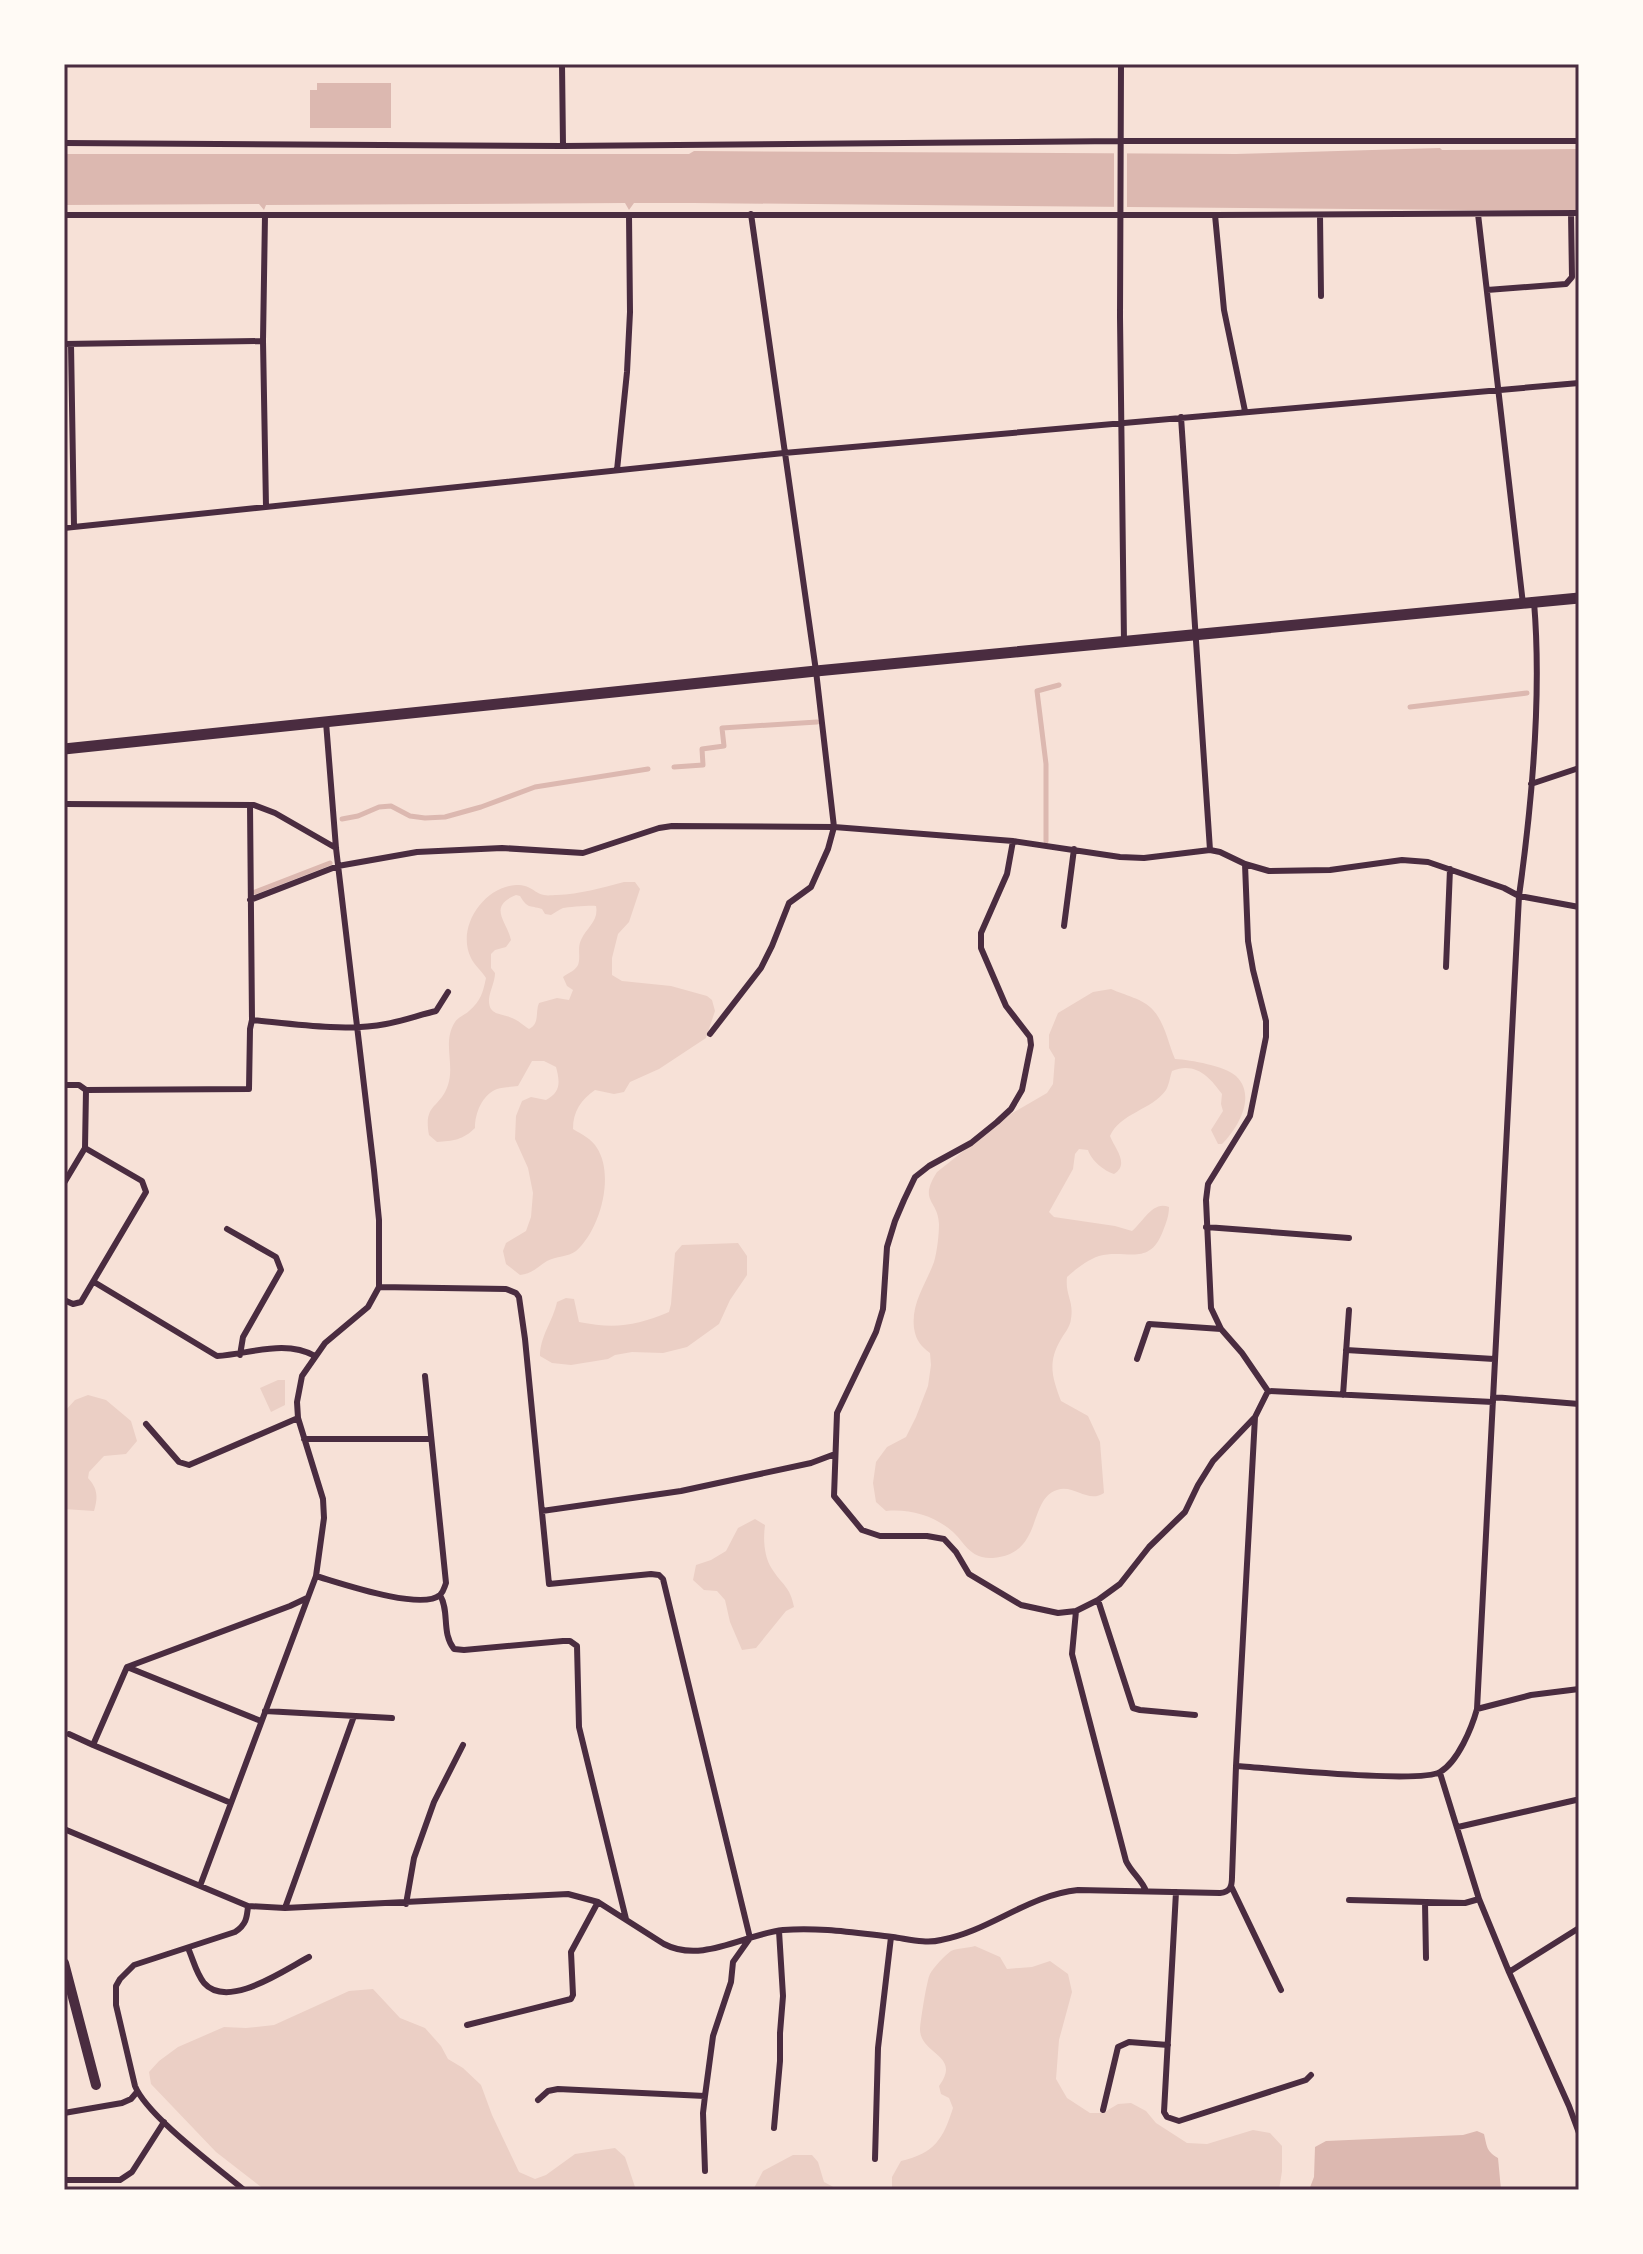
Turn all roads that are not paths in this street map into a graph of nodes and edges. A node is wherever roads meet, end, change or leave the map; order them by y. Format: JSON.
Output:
{"nodes":[{"id":1,"x":562,"y":64,"type":"edge"},
{"id":2,"x":1121,"y":64,"type":"edge"},
{"id":3,"x":1579,"y":141,"type":"edge"},
{"id":4,"x":64,"y":143,"type":"edge"},
{"id":5,"x":1121,"y":144,"type":"junction"},
{"id":6,"x":563,"y":146,"type":"junction"},
{"id":7,"x":1120,"y":212,"type":"junction"},
{"id":8,"x":1575,"y":213,"type":"edge"},
{"id":9,"x":751,"y":214,"type":"junction"},
{"id":10,"x":1478,"y":214,"type":"junction"},
{"id":11,"x":64,"y":215,"type":"edge"},
{"id":12,"x":265,"y":215,"type":"junction"},
{"id":13,"x":629,"y":215,"type":"junction"},
{"id":14,"x":1215,"y":215,"type":"junction"},
{"id":15,"x":1320,"y":215,"type":"junction"},
{"id":16,"x":1487,"y":290,"type":"junction"},
{"id":17,"x":1321,"y":296,"type":"dead end"},
{"id":18,"x":263,"y":341,"type":"junction"},
{"id":19,"x":67,"y":344,"type":"edge"},
{"id":20,"x":1579,"y":383,"type":"edge"},
{"id":21,"x":1498,"y":390,"type":"junction"},
{"id":22,"x":1245,"y":411,"type":"junction"},
{"id":23,"x":1181,"y":417,"type":"junction"},
{"id":24,"x":1122,"y":421,"type":"junction"},
{"id":25,"x":784,"y":453,"type":"junction"},
{"id":26,"x":617,"y":470,"type":"junction"},
{"id":27,"x":266,"y":507,"type":"junction"},
{"id":28,"x":74,"y":527,"type":"junction"},
{"id":29,"x":64,"y":528,"type":"edge"},
{"id":30,"x":1579,"y":598,"type":"edge"},
{"id":31,"x":1529,"y":603,"type":"junction"},
{"id":32,"x":1195,"y":635,"type":"junction"},
{"id":33,"x":1124,"y":642,"type":"junction"},
{"id":34,"x":816,"y":671,"type":"junction"},
{"id":35,"x":326,"y":722,"type":"junction"},
{"id":36,"x":64,"y":749,"type":"edge"},
{"id":37,"x":1579,"y":768,"type":"edge"},
{"id":38,"x":1531,"y":784,"type":"junction"},
{"id":39,"x":64,"y":804,"type":"edge"},
{"id":40,"x":250,"y":805,"type":"junction"},
{"id":41,"x":834,"y":827,"type":"junction"},
{"id":42,"x":1013,"y":841,"type":"junction"},
{"id":43,"x":336,"y":848,"type":"junction"},
{"id":44,"x":1074,"y":849,"type":"junction"},
{"id":45,"x":1210,"y":850,"type":"junction"},
{"id":46,"x":1245,"y":864,"type":"junction"},
{"id":47,"x":338,"y":866,"type":"junction"},
{"id":48,"x":1450,"y":869,"type":"junction"},
{"id":49,"x":1519,"y":896,"type":"junction"},
{"id":50,"x":250,"y":900,"type":"junction"},
{"id":51,"x":1579,"y":907,"type":"edge"},
{"id":52,"x":1064,"y":926,"type":"dead end"},
{"id":53,"x":1446,"y":967,"type":"dead end"},
{"id":54,"x":448,"y":992,"type":"dead end"},
{"id":55,"x":252,"y":1020,"type":"junction"},
{"id":56,"x":356,"y":1026,"type":"junction"},
{"id":57,"x":710,"y":1034,"type":"dead end"},
{"id":58,"x":64,"y":1085,"type":"edge"},
{"id":59,"x":86,"y":1090,"type":"junction"},
{"id":60,"x":85,"y":1148,"type":"junction"},
{"id":61,"x":64,"y":1183,"type":"edge"},
{"id":62,"x":1206,"y":1227,"type":"junction"},
{"id":63,"x":227,"y":1229,"type":"dead end"},
{"id":64,"x":1349,"y":1238,"type":"dead end"},
{"id":65,"x":94,"y":1282,"type":"junction"},
{"id":66,"x":379,"y":1287,"type":"junction"},
{"id":67,"x":64,"y":1300,"type":"edge"},
{"id":68,"x":1349,"y":1310,"type":"dead end"},
{"id":69,"x":1221,"y":1329,"type":"junction"},
{"id":70,"x":1346,"y":1350,"type":"junction"},
{"id":71,"x":240,"y":1355,"type":"junction"},
{"id":72,"x":315,"y":1356,"type":"junction"},
{"id":73,"x":1137,"y":1359,"type":"dead end"},
{"id":74,"x":1494,"y":1359,"type":"junction"},
{"id":75,"x":425,"y":1376,"type":"dead end"},
{"id":76,"x":1268,"y":1391,"type":"junction"},
{"id":77,"x":1343,"y":1395,"type":"junction"},
{"id":78,"x":1493,"y":1400,"type":"junction"},
{"id":79,"x":1579,"y":1404,"type":"edge"},
{"id":80,"x":1255,"y":1417,"type":"junction"},
{"id":81,"x":298,"y":1418,"type":"junction"},
{"id":82,"x":146,"y":1424,"type":"dead end"},
{"id":83,"x":304,"y":1439,"type":"junction"},
{"id":84,"x":431,"y":1439,"type":"junction"},
{"id":85,"x":835,"y":1454,"type":"junction"},
{"id":86,"x":542,"y":1511,"type":"junction"},
{"id":87,"x":316,"y":1576,"type":"junction"},
{"id":88,"x":440,"y":1595,"type":"junction"},
{"id":89,"x":307,"y":1598,"type":"junction"},
{"id":90,"x":1098,"y":1600,"type":"junction"},
{"id":91,"x":1076,"y":1611,"type":"junction"},
{"id":92,"x":127,"y":1667,"type":"junction"},
{"id":93,"x":1579,"y":1689,"type":"edge"},
{"id":94,"x":1477,"y":1709,"type":"junction"},
{"id":95,"x":265,"y":1711,"type":"junction"},
{"id":96,"x":1195,"y":1715,"type":"dead end"},
{"id":97,"x":354,"y":1716,"type":"junction"},
{"id":98,"x":392,"y":1718,"type":"dead end"},
{"id":99,"x":261,"y":1721,"type":"junction"},
{"id":100,"x":69,"y":1734,"type":"dead end"},
{"id":101,"x":93,"y":1745,"type":"junction"},
{"id":102,"x":463,"y":1745,"type":"dead end"},
{"id":103,"x":1236,"y":1766,"type":"junction"},
{"id":104,"x":1440,"y":1773,"type":"junction"},
{"id":105,"x":1576,"y":1800,"type":"dead end"},
{"id":106,"x":231,"y":1803,"type":"junction"},
{"id":107,"x":1458,"y":1827,"type":"junction"},
{"id":108,"x":64,"y":1829,"type":"edge"},
{"id":109,"x":200,"y":1886,"type":"junction"},
{"id":110,"x":1231,"y":1886,"type":"junction"},
{"id":111,"x":1146,"y":1891,"type":"junction"},
{"id":112,"x":1176,"y":1892,"type":"junction"},
{"id":113,"x":1479,"y":1899,"type":"junction"},
{"id":114,"x":1349,"y":1900,"type":"dead end"},
{"id":115,"x":598,"y":1902,"type":"junction"},
{"id":116,"x":1425,"y":1902,"type":"junction"},
{"id":117,"x":406,"y":1904,"type":"junction"},
{"id":118,"x":248,"y":1906,"type":"junction"},
{"id":119,"x":285,"y":1908,"type":"junction"},
{"id":120,"x":626,"y":1919,"type":"junction"},
{"id":121,"x":1579,"y":1928,"type":"edge"},
{"id":122,"x":779,"y":1931,"type":"junction"},
{"id":123,"x":891,"y":1937,"type":"junction"},
{"id":124,"x":750,"y":1938,"type":"junction"},
{"id":125,"x":188,"y":1948,"type":"junction"},
{"id":126,"x":309,"y":1957,"type":"dead end"},
{"id":127,"x":1426,"y":1958,"type":"dead end"},
{"id":128,"x":64,"y":1963,"type":"edge"},
{"id":129,"x":1509,"y":1972,"type":"junction"},
{"id":130,"x":1281,"y":1990,"type":"dead end"},
{"id":131,"x":467,"y":2025,"type":"dead end"},
{"id":132,"x":1168,"y":2045,"type":"junction"},
{"id":133,"x":1311,"y":2075,"type":"dead end"},
{"id":134,"x":96,"y":2085,"type":"dead end"},
{"id":135,"x":137,"y":2092,"type":"junction"},
{"id":136,"x":705,"y":2096,"type":"junction"},
{"id":137,"x":538,"y":2100,"type":"dead end"},
{"id":138,"x":1103,"y":2110,"type":"dead end"},
{"id":139,"x":64,"y":2113,"type":"edge"},
{"id":140,"x":164,"y":2122,"type":"junction"},
{"id":141,"x":774,"y":2128,"type":"dead end"},
{"id":142,"x":1579,"y":2133,"type":"edge"},
{"id":143,"x":875,"y":2159,"type":"dead end"},
{"id":144,"x":705,"y":2171,"type":"dead end"},
{"id":145,"x":64,"y":2180,"type":"edge"},
{"id":146,"x":244,"y":2190,"type":"edge"}],
"edges":[{"from":1,"to":6,"type":"street"},
{"from":2,"to":5,"type":"street"},
{"from":3,"to":5,"type":"street"},
{"from":4,"to":6,"type":"street"},
{"from":5,"to":6,"type":"street"},
{"from":5,"to":7,"type":"street"},
{"from":7,"to":9,"type":"street"},
{"from":7,"to":14,"type":"street"},
{"from":7,"to":24,"type":"street"},
{"from":8,"to":10,"type":"street"},
{"from":8,"to":16,"type":"street"},
{"from":9,"to":13,"type":"street"},
{"from":9,"to":25,"type":"street"},
{"from":10,"to":15,"type":"street"},
{"from":10,"to":16,"type":"street"},
{"from":11,"to":12,"type":"street"},
{"from":12,"to":13,"type":"street"},
{"from":12,"to":18,"type":"street"},
{"from":13,"to":26,"type":"street"},
{"from":14,"to":15,"type":"street"},
{"from":14,"to":22,"type":"street"},
{"from":15,"to":17,"type":"street"},
{"from":16,"to":21,"type":"street"},
{"from":18,"to":19,"type":"street"},
{"from":18,"to":27,"type":"street"},
{"from":19,"to":28,"type":"street"},
{"from":20,"to":21,"type":"street"},
{"from":21,"to":22,"type":"street"},
{"from":21,"to":31,"type":"street"},
{"from":22,"to":23,"type":"street"},
{"from":23,"to":24,"type":"street"},
{"from":23,"to":32,"type":"street"},
{"from":24,"to":25,"type":"street"},
{"from":24,"to":33,"type":"street"},
{"from":25,"to":26,"type":"street"},
{"from":25,"to":34,"type":"street"},
{"from":26,"to":27,"type":"street"},
{"from":27,"to":28,"type":"street"},
{"from":28,"to":29,"type":"street"},
{"from":30,"to":31,"type":"highway"},
{"from":31,"to":32,"type":"highway"},
{"from":31,"to":38,"type":"street"},
{"from":32,"to":33,"type":"highway"},
{"from":32,"to":45,"type":"street"},
{"from":33,"to":34,"type":"highway"},
{"from":34,"to":35,"type":"highway"},
{"from":34,"to":41,"type":"street"},
{"from":35,"to":36,"type":"highway"},
{"from":35,"to":43,"type":"street"},
{"from":37,"to":38,"type":"street"},
{"from":38,"to":49,"type":"street"},
{"from":39,"to":40,"type":"street"},
{"from":40,"to":43,"type":"street"},
{"from":40,"to":50,"type":"street"},
{"from":41,"to":42,"type":"street"},
{"from":41,"to":47,"type":"street"},
{"from":41,"to":57,"type":"street"},
{"from":42,"to":44,"type":"street"},
{"from":42,"to":85,"type":"street"},
{"from":43,"to":47,"type":"street"},
{"from":44,"to":45,"type":"street"},
{"from":44,"to":52,"type":"street"},
{"from":45,"to":46,"type":"street"},
{"from":46,"to":48,"type":"street"},
{"from":46,"to":62,"type":"street"},
{"from":47,"to":50,"type":"street"},
{"from":47,"to":56,"type":"street"},
{"from":48,"to":49,"type":"street"},
{"from":48,"to":53,"type":"street"},
{"from":49,"to":51,"type":"street"},
{"from":49,"to":74,"type":"street"},
{"from":50,"to":55,"type":"street"},
{"from":54,"to":56,"type":"street"},
{"from":55,"to":56,"type":"street"},
{"from":55,"to":59,"type":"street"},
{"from":56,"to":66,"type":"street"},
{"from":58,"to":59,"type":"street"},
{"from":59,"to":60,"type":"street"},
{"from":60,"to":61,"type":"street"},
{"from":60,"to":65,"type":"street"},
{"from":62,"to":64,"type":"street"},
{"from":62,"to":69,"type":"street"},
{"from":63,"to":71,"type":"street"},
{"from":65,"to":67,"type":"street"},
{"from":65,"to":71,"type":"street"},
{"from":66,"to":72,"type":"street"},
{"from":66,"to":86,"type":"street"},
{"from":68,"to":70,"type":"street"},
{"from":69,"to":73,"type":"street"},
{"from":69,"to":76,"type":"street"},
{"from":70,"to":74,"type":"street"},
{"from":70,"to":77,"type":"street"},
{"from":71,"to":72,"type":"street"},
{"from":72,"to":81,"type":"street"},
{"from":74,"to":78,"type":"street"},
{"from":75,"to":84,"type":"street"},
{"from":76,"to":77,"type":"street"},
{"from":76,"to":80,"type":"street"},
{"from":77,"to":78,"type":"street"},
{"from":78,"to":79,"type":"street"},
{"from":78,"to":94,"type":"street"},
{"from":80,"to":90,"type":"street"},
{"from":80,"to":103,"type":"street"},
{"from":81,"to":82,"type":"street"},
{"from":81,"to":83,"type":"street"},
{"from":83,"to":84,"type":"street"},
{"from":83,"to":87,"type":"street"},
{"from":84,"to":88,"type":"street"},
{"from":85,"to":86,"type":"street"},
{"from":85,"to":91,"type":"street"},
{"from":86,"to":124,"type":"street"},
{"from":87,"to":88,"type":"street"},
{"from":87,"to":89,"type":"street"},
{"from":88,"to":120,"type":"street"},
{"from":89,"to":92,"type":"street"},
{"from":89,"to":95,"type":"street"},
{"from":90,"to":91,"type":"street"},
{"from":90,"to":96,"type":"street"},
{"from":91,"to":111,"type":"street"},
{"from":92,"to":99,"type":"street"},
{"from":92,"to":101,"type":"street"},
{"from":93,"to":94,"type":"street"},
{"from":94,"to":104,"type":"street"},
{"from":95,"to":97,"type":"street"},
{"from":95,"to":99,"type":"street"},
{"from":97,"to":98,"type":"street"},
{"from":97,"to":119,"type":"street"},
{"from":99,"to":106,"type":"street"},
{"from":100,"to":101,"type":"street"},
{"from":101,"to":106,"type":"street"},
{"from":102,"to":117,"type":"street"},
{"from":103,"to":104,"type":"street"},
{"from":103,"to":110,"type":"street"},
{"from":104,"to":107,"type":"street"},
{"from":105,"to":107,"type":"street"},
{"from":106,"to":109,"type":"street"},
{"from":107,"to":113,"type":"street"},
{"from":108,"to":109,"type":"street"},
{"from":109,"to":118,"type":"street"},
{"from":110,"to":112,"type":"street"},
{"from":110,"to":130,"type":"street"},
{"from":111,"to":112,"type":"street"},
{"from":111,"to":123,"type":"street"},
{"from":112,"to":132,"type":"street"},
{"from":113,"to":116,"type":"street"},
{"from":113,"to":129,"type":"street"},
{"from":114,"to":116,"type":"street"},
{"from":115,"to":117,"type":"street"},
{"from":115,"to":120,"type":"street"},
{"from":115,"to":131,"type":"street"},
{"from":116,"to":127,"type":"street"},
{"from":117,"to":119,"type":"street"},
{"from":118,"to":119,"type":"street"},
{"from":118,"to":125,"type":"street"},
{"from":120,"to":124,"type":"street"},
{"from":121,"to":129,"type":"street"},
{"from":122,"to":123,"type":"street"},
{"from":122,"to":124,"type":"street"},
{"from":122,"to":141,"type":"street"},
{"from":123,"to":143,"type":"street"},
{"from":124,"to":136,"type":"street"},
{"from":125,"to":126,"type":"street"},
{"from":125,"to":135,"type":"street"},
{"from":128,"to":134,"type":"main road"},
{"from":129,"to":142,"type":"street"},
{"from":132,"to":133,"type":"street"},
{"from":132,"to":138,"type":"street"},
{"from":135,"to":139,"type":"street"},
{"from":135,"to":140,"type":"street"},
{"from":136,"to":137,"type":"street"},
{"from":136,"to":144,"type":"street"},
{"from":140,"to":145,"type":"street"},
{"from":140,"to":146,"type":"street"}]}
